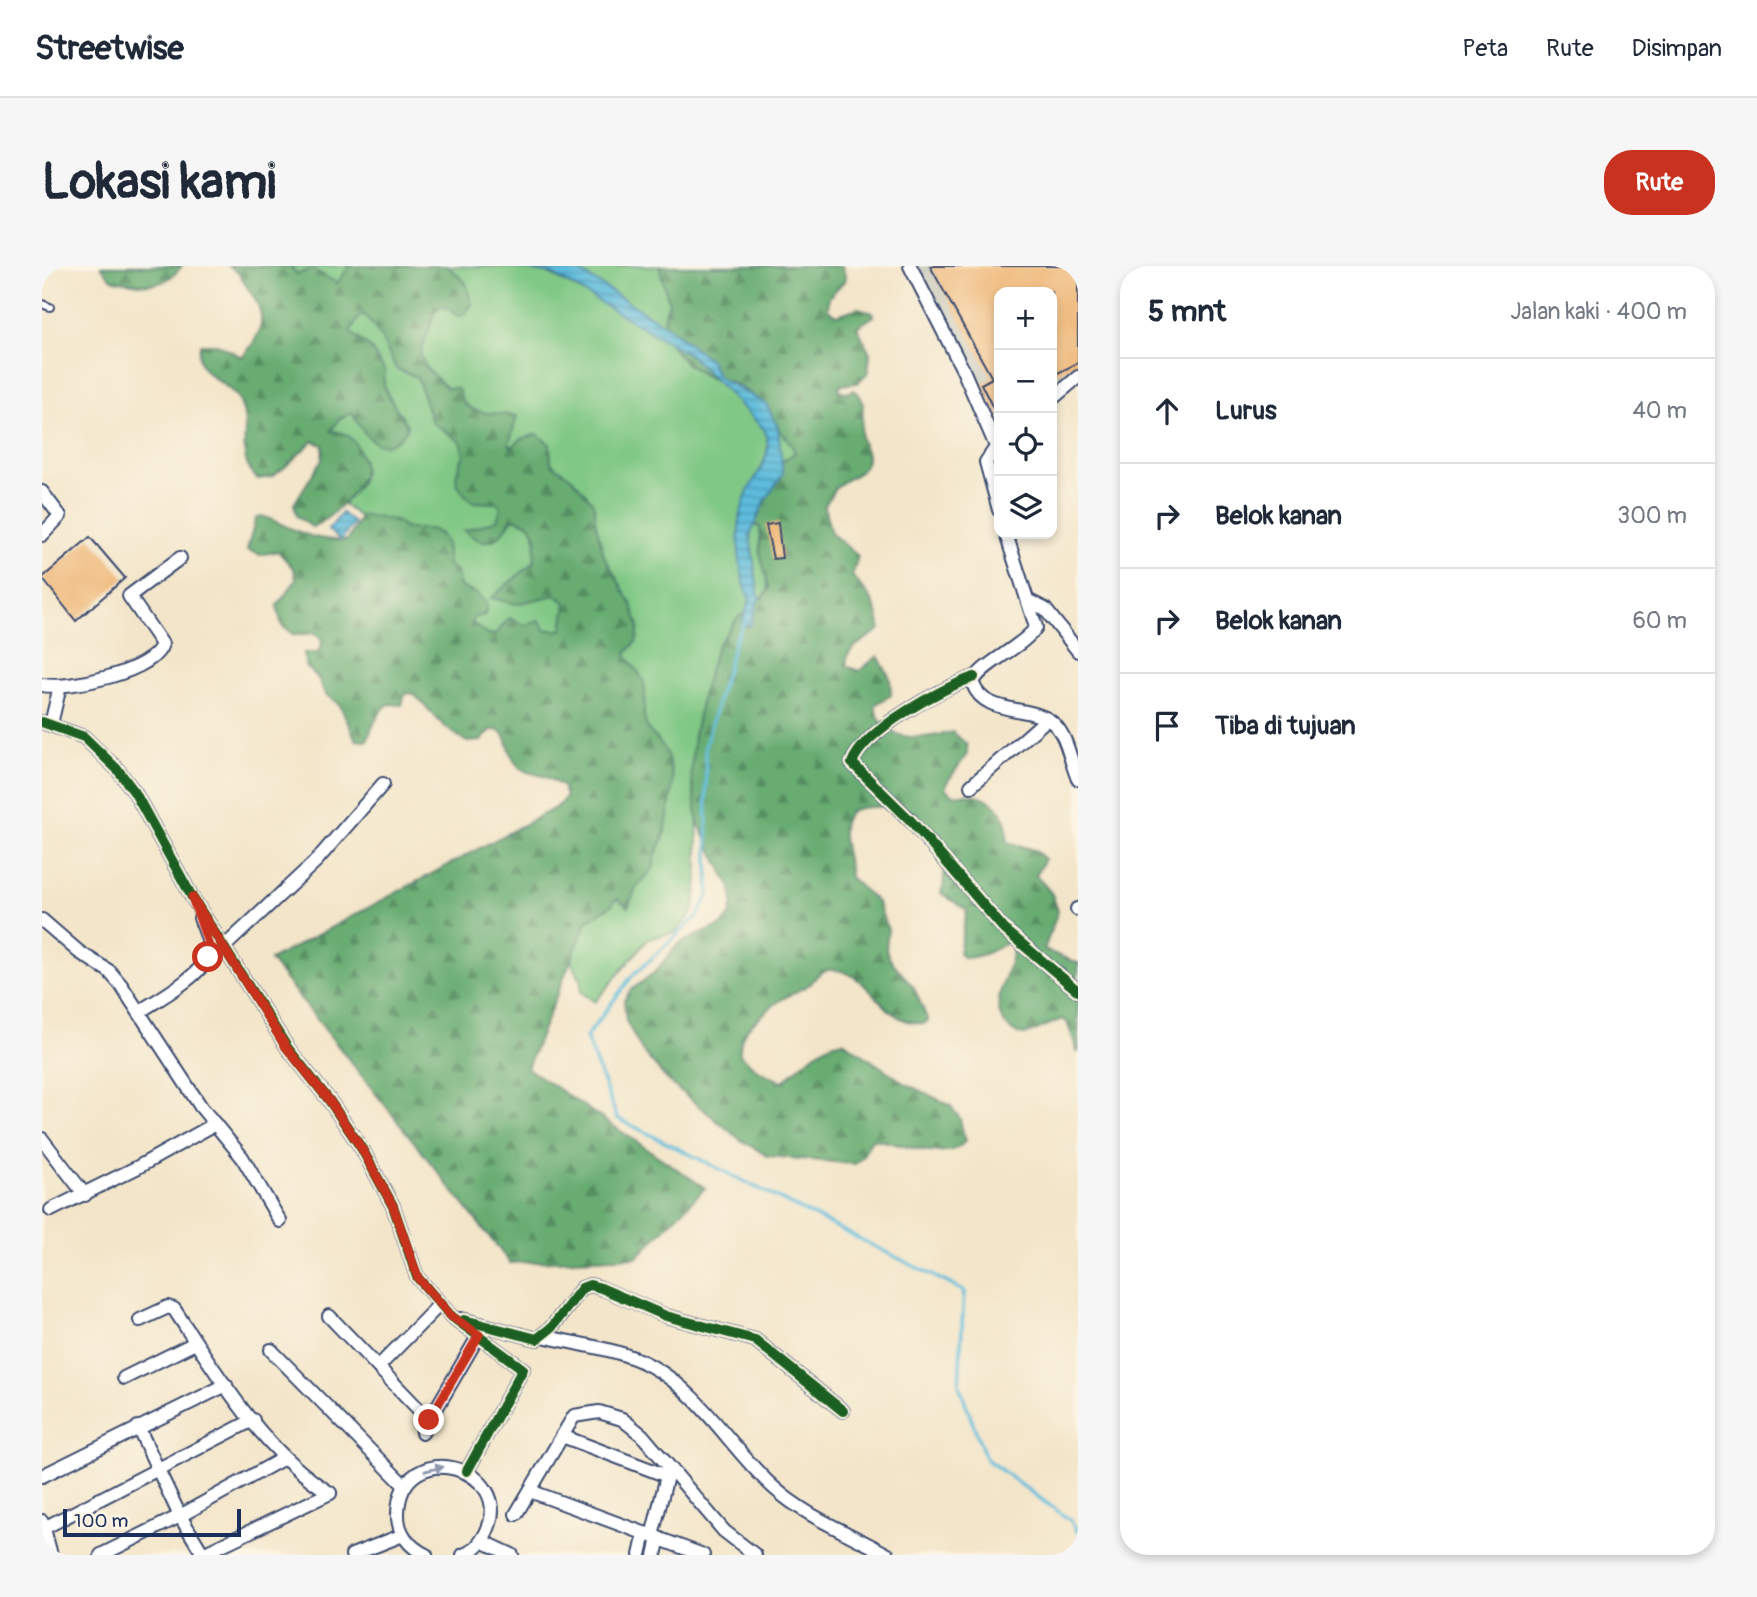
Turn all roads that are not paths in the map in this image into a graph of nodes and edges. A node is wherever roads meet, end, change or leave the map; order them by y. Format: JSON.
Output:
{"nodes":[{"id":1,"x":910,"y":266,"type":"edge"},
{"id":2,"x":42,"y":304,"type":"edge"},
{"id":3,"x":50,"y":307,"type":"dead end"},
{"id":4,"x":1078,"y":377,"type":"edge"},
{"id":5,"x":1057,"y":395,"type":"edge"},
{"id":6,"x":994,"y":435,"type":"edge"},
{"id":7,"x":994,"y":449,"type":"edge"},
{"id":8,"x":42,"y":492,"type":"edge"},
{"id":9,"x":994,"y":495,"type":"edge"},
{"id":10,"x":42,"y":535,"type":"edge"},
{"id":11,"x":1008,"y":539,"type":"edge"},
{"id":12,"x":180,"y":558,"type":"dead end"},
{"id":13,"x":1031,"y":602,"type":"junction"},
{"id":14,"x":1078,"y":651,"type":"edge"},
{"id":15,"x":974,"y":677,"type":"junction"},
{"id":16,"x":42,"y":685,"type":"edge"},
{"id":17,"x":60,"y":686,"type":"junction"},
{"id":18,"x":1047,"y":719,"type":"junction"},
{"id":19,"x":46,"y":723,"type":"edge"},
{"id":20,"x":1078,"y":779,"type":"edge"},
{"id":21,"x":383,"y":784,"type":"dead end"},
{"id":22,"x":971,"y":786,"type":"dead end"},
{"id":23,"x":192,"y":897,"type":"junction"},
{"id":24,"x":42,"y":920,"type":"edge"},
{"id":25,"x":224,"y":947,"type":"junction"},
{"id":26,"x":1078,"y":990,"type":"edge"},
{"id":27,"x":139,"y":1012,"type":"junction"},
{"id":28,"x":215,"y":1124,"type":"junction"},
{"id":29,"x":42,"y":1139,"type":"edge"},
{"id":30,"x":85,"y":1195,"type":"junction"},
{"id":31,"x":51,"y":1210,"type":"dead end"},
{"id":32,"x":280,"y":1221,"type":"dead end"},
{"id":33,"x":439,"y":1305,"type":"junction"},
{"id":34,"x":329,"y":1316,"type":"dead end"},
{"id":35,"x":451,"y":1316,"type":"junction"},
{"id":36,"x":140,"y":1320,"type":"dead end"},
{"id":37,"x":479,"y":1335,"type":"junction"},
{"id":38,"x":543,"y":1336,"type":"junction"},
{"id":39,"x":195,"y":1343,"type":"junction"},
{"id":40,"x":271,"y":1350,"type":"dead end"},
{"id":41,"x":378,"y":1367,"type":"junction"},
{"id":42,"x":124,"y":1378,"type":"dead end"},
{"id":43,"x":226,"y":1385,"type":"junction"},
{"id":44,"x":843,"y":1411,"type":"dead end"},
{"id":45,"x":253,"y":1420,"type":"junction"},
{"id":46,"x":429,"y":1420,"type":"junction"},
{"id":47,"x":138,"y":1427,"type":"junction"},
{"id":48,"x":422,"y":1433,"type":"dead end"},
{"id":49,"x":562,"y":1436,"type":"junction"},
{"id":50,"x":284,"y":1458,"type":"junction"},
{"id":51,"x":668,"y":1470,"type":"junction"},
{"id":52,"x":467,"y":1471,"type":"junction"},
{"id":53,"x":158,"y":1472,"type":"junction"},
{"id":54,"x":42,"y":1476,"type":"edge"},
{"id":55,"x":405,"y":1486,"type":"junction"},
{"id":56,"x":530,"y":1491,"type":"junction"},
{"id":57,"x":516,"y":1514,"type":"dead end"},
{"id":58,"x":180,"y":1516,"type":"junction"},
{"id":59,"x":43,"y":1525,"type":"edge"},
{"id":60,"x":403,"y":1535,"type":"junction"},
{"id":61,"x":652,"y":1536,"type":"junction"},
{"id":62,"x":482,"y":1541,"type":"junction"},
{"id":63,"x":207,"y":1554,"type":"edge"},
{"id":64,"x":51,"y":1555,"type":"edge"},
{"id":65,"x":101,"y":1555,"type":"edge"},
{"id":66,"x":352,"y":1555,"type":"edge"},
{"id":67,"x":426,"y":1555,"type":"edge"},
{"id":68,"x":463,"y":1555,"type":"edge"},
{"id":69,"x":512,"y":1555,"type":"edge"},
{"id":70,"x":640,"y":1555,"type":"edge"},
{"id":71,"x":655,"y":1555,"type":"edge"},
{"id":72,"x":703,"y":1555,"type":"edge"},
{"id":73,"x":755,"y":1555,"type":"edge"},
{"id":74,"x":888,"y":1555,"type":"edge"}],
"edges":[{"from":1,"to":6,"type":"street"},
{"from":2,"to":3,"type":"lane"},
{"from":4,"to":5,"type":"street"},
{"from":7,"to":9,"type":"street"},
{"from":8,"to":10,"type":"street"},
{"from":11,"to":13,"type":"street"},
{"from":12,"to":17,"type":"street"},
{"from":13,"to":14,"type":"street"},
{"from":13,"to":15,"type":"street"},
{"from":15,"to":18,"type":"street"},
{"from":15,"to":26,"type":"street"},
{"from":16,"to":17,"type":"street"},
{"from":17,"to":19,"type":"street"},
{"from":18,"to":20,"type":"street"},
{"from":18,"to":22,"type":"street"},
{"from":19,"to":23,"type":"street"},
{"from":21,"to":25,"type":"street"},
{"from":23,"to":25,"type":"street"},
{"from":23,"to":27,"type":"street"},
{"from":24,"to":27,"type":"street"},
{"from":25,"to":33,"type":"street"},
{"from":27,"to":28,"type":"street"},
{"from":28,"to":30,"type":"street"},
{"from":28,"to":32,"type":"street"},
{"from":29,"to":30,"type":"street"},
{"from":30,"to":31,"type":"street"},
{"from":33,"to":35,"type":"street"},
{"from":33,"to":41,"type":"street"},
{"from":34,"to":41,"type":"street"},
{"from":35,"to":37,"type":"street"},
{"from":35,"to":38,"type":"street"},
{"from":36,"to":39,"type":"street"},
{"from":37,"to":46,"type":"street"},
{"from":37,"to":52,"type":"street"},
{"from":38,"to":44,"type":"street"},
{"from":38,"to":74,"type":"street"},
{"from":39,"to":42,"type":"street"},
{"from":39,"to":43,"type":"street"},
{"from":40,"to":55,"type":"street"},
{"from":41,"to":46,"type":"street"},
{"from":43,"to":45,"type":"street"},
{"from":43,"to":47,"type":"street"},
{"from":45,"to":50,"type":"street"},
{"from":45,"to":53,"type":"street"},
{"from":46,"to":48,"type":"street"},
{"from":47,"to":53,"type":"street"},
{"from":47,"to":54,"type":"street"},
{"from":49,"to":51,"type":"street"},
{"from":49,"to":51,"type":"street"},
{"from":49,"to":56,"type":"street"},
{"from":50,"to":58,"type":"street"},
{"from":50,"to":63,"type":"street"},
{"from":51,"to":61,"type":"street"},
{"from":51,"to":73,"type":"street"},
{"from":55,"to":52,"type":"street","one_way":true},
{"from":52,"to":62,"type":"street"},
{"from":53,"to":58,"type":"street"},
{"from":53,"to":59,"type":"street"},
{"from":55,"to":60,"type":"street"},
{"from":56,"to":57,"type":"street"},
{"from":56,"to":61,"type":"street"},
{"from":58,"to":63,"type":"street"},
{"from":58,"to":65,"type":"street"},
{"from":59,"to":64,"type":"street"},
{"from":60,"to":66,"type":"street"},
{"from":60,"to":67,"type":"street"},
{"from":61,"to":70,"type":"street"},
{"from":61,"to":71,"type":"street"},
{"from":61,"to":72,"type":"street"},
{"from":62,"to":68,"type":"street"},
{"from":62,"to":69,"type":"street"}]}
